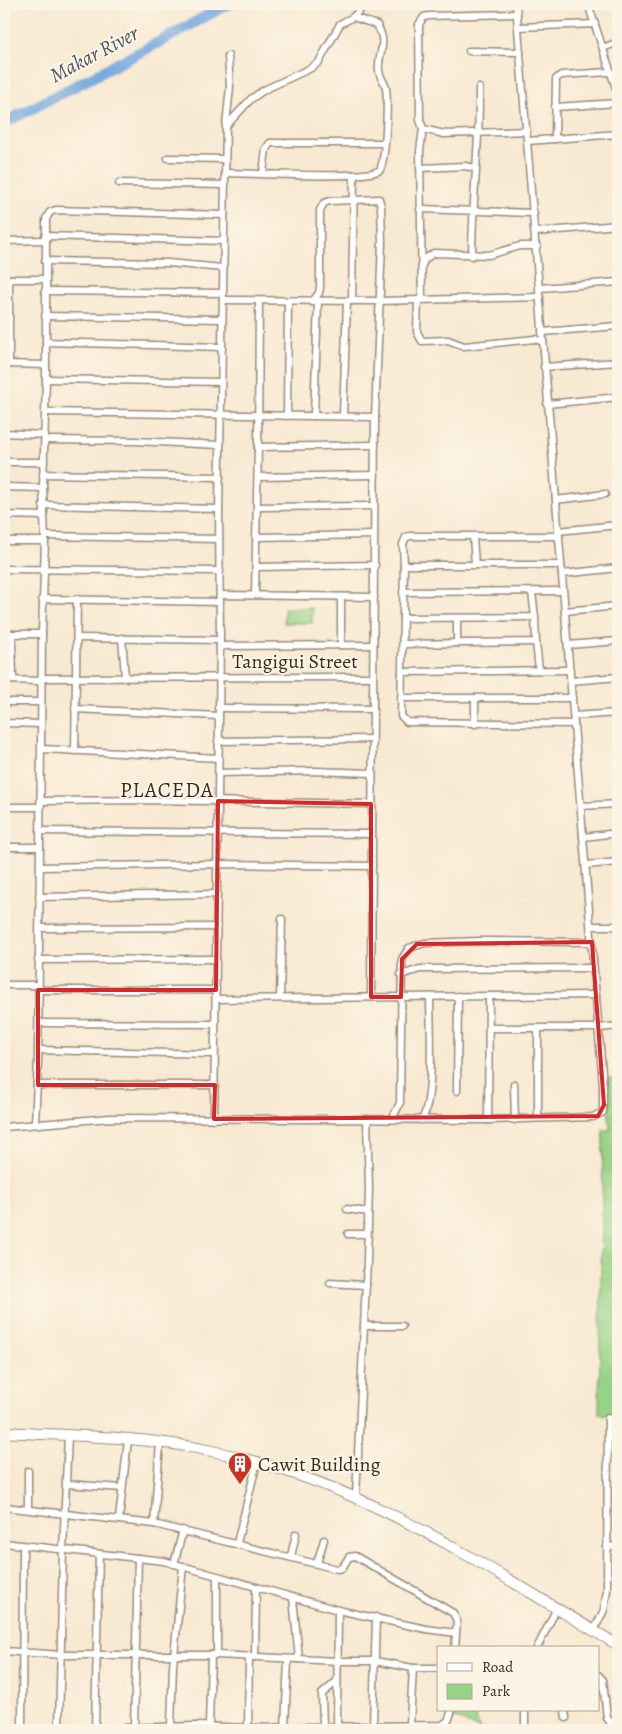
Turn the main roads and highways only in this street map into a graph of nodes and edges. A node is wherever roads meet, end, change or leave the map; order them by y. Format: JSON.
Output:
{"nodes":[{"id":1,"x":4,"y":1432,"type":"edge"},
{"id":2,"x":618,"y":1645,"type":"edge"}],
"edges":[{"from":1,"to":2,"type":"main road"}]}
